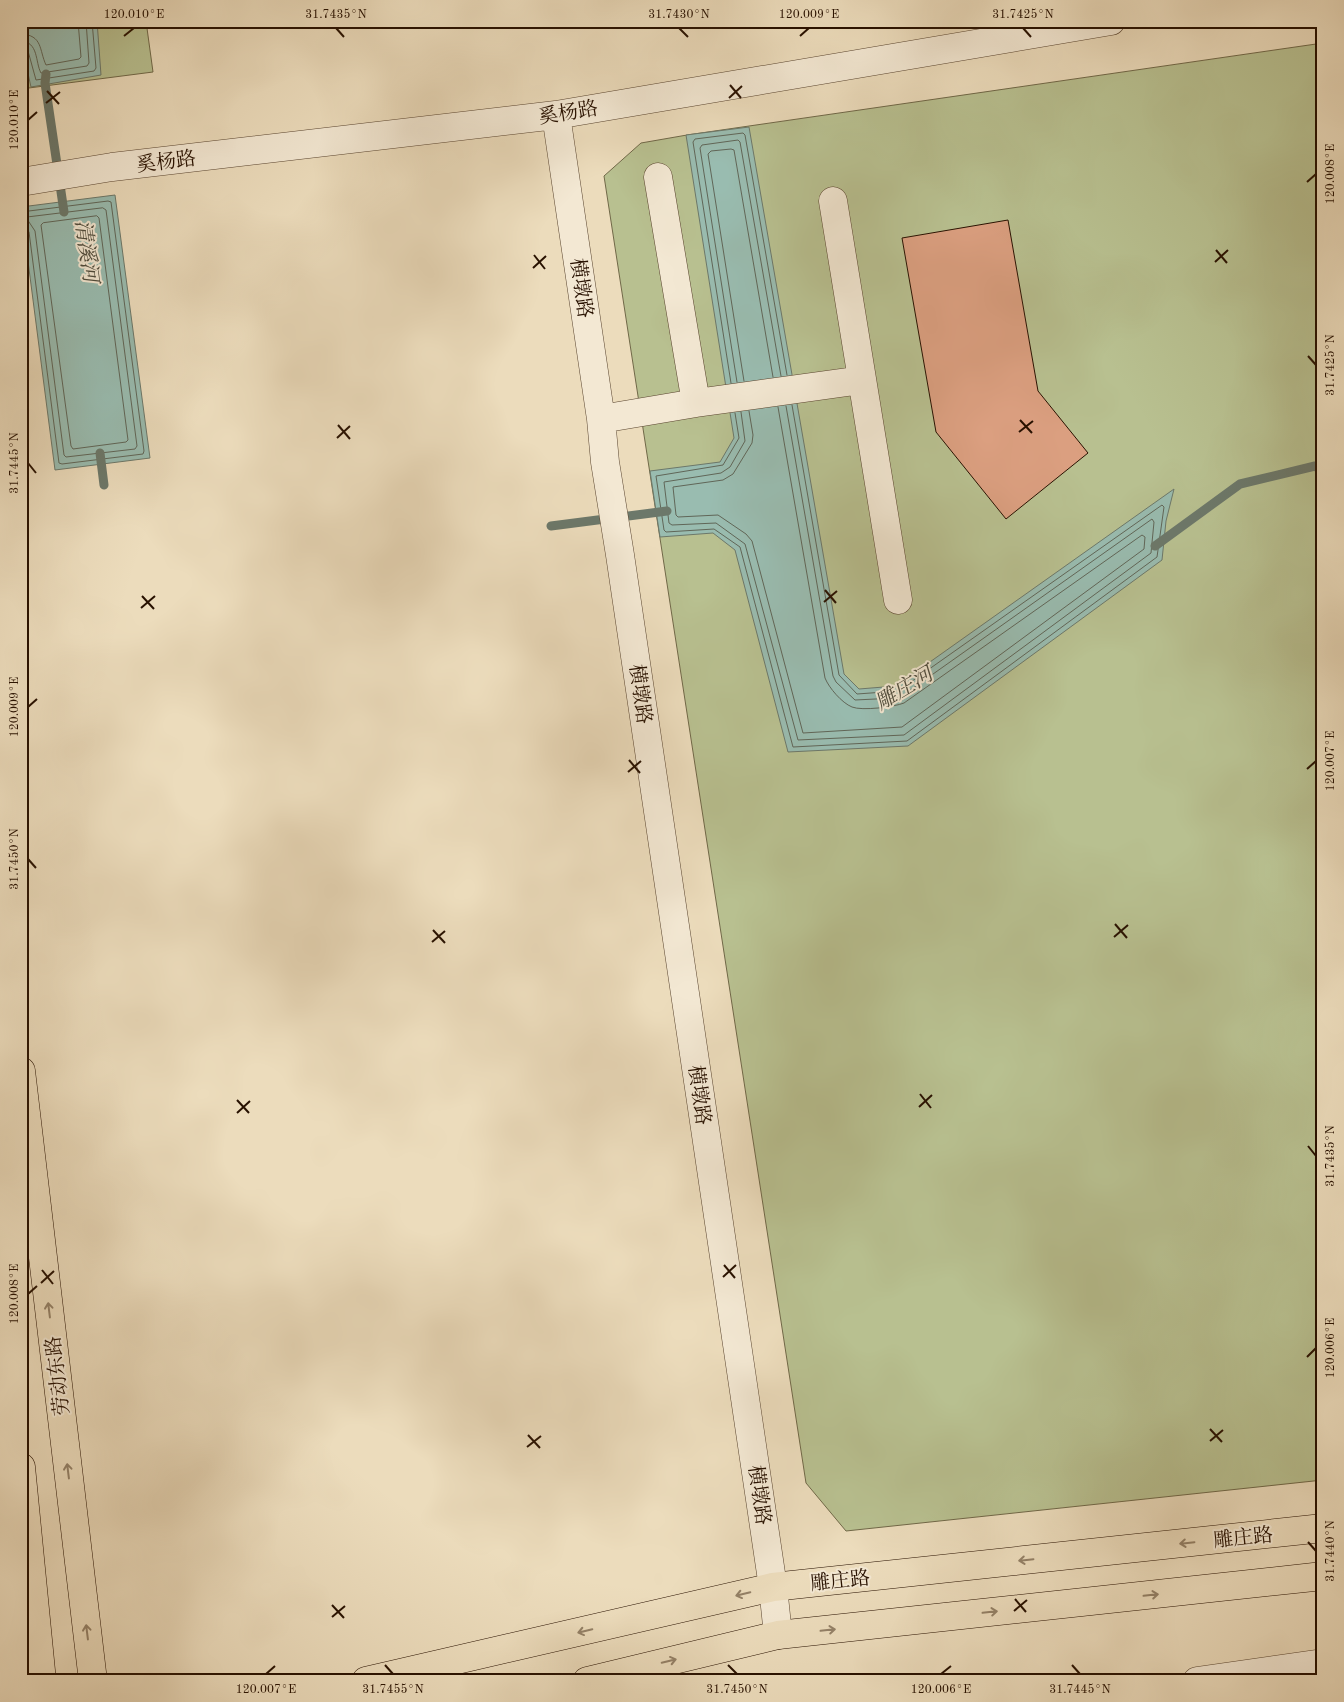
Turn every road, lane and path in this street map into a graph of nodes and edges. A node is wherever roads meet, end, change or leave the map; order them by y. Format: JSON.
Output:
{"nodes":[{"id":1,"x":1111,"y":21,"type":"edge"},
{"id":2,"x":556,"y":114,"type":"junction"},
{"id":3,"x":658,"y":177,"type":"dead end"},
{"id":4,"x":21,"y":182,"type":"edge"},
{"id":5,"x":834,"y":201,"type":"dead end"},
{"id":6,"x":862,"y":380,"type":"junction"},
{"id":7,"x":696,"y":403,"type":"junction"},
{"id":8,"x":601,"y":419,"type":"junction"},
{"id":9,"x":898,"y":600,"type":"dead end"},
{"id":10,"x":21,"y":1071,"type":"edge"},
{"id":11,"x":21,"y":1466,"type":"edge"},
{"id":12,"x":1323,"y":1528,"type":"edge"},
{"id":13,"x":1323,"y":1576,"type":"edge"},
{"id":14,"x":774,"y":1587,"type":"junction"},
{"id":15,"x":778,"y":1635,"type":"junction"},
{"id":16,"x":1323,"y":1663,"type":"edge"},
{"id":17,"x":42,"y":1681,"type":"edge"},
{"id":18,"x":92,"y":1681,"type":"edge"},
{"id":19,"x":366,"y":1681,"type":"edge"},
{"id":20,"x":588,"y":1681,"type":"edge"},
{"id":21,"x":1197,"y":1681,"type":"edge"}],
"edges":[{"from":1,"to":2,"type":"street","name":"奚杨路"},
{"from":2,"to":4,"type":"street","name":"奚杨路"},
{"from":2,"to":8,"type":"street","name":"横墩路"},
{"from":3,"to":7,"type":"street"},
{"from":5,"to":6,"type":"street"},
{"from":6,"to":7,"type":"street"},
{"from":6,"to":9,"type":"street"},
{"from":7,"to":8,"type":"street"},
{"from":8,"to":14,"type":"street","name":"横墩路"},
{"from":18,"to":10,"type":"main road","name":"劳动东路","one_way":true},
{"from":11,"to":17,"type":"main road"},
{"from":12,"to":14,"type":"main road","name":"雕庄路","one_way":true},
{"from":15,"to":13,"type":"main road","one_way":true},
{"from":14,"to":15,"type":"street","name":"横墩路"},
{"from":14,"to":19,"type":"main road","name":"雕庄路","one_way":true},
{"from":20,"to":15,"type":"main road","one_way":true},
{"from":16,"to":21,"type":"street"}]}
